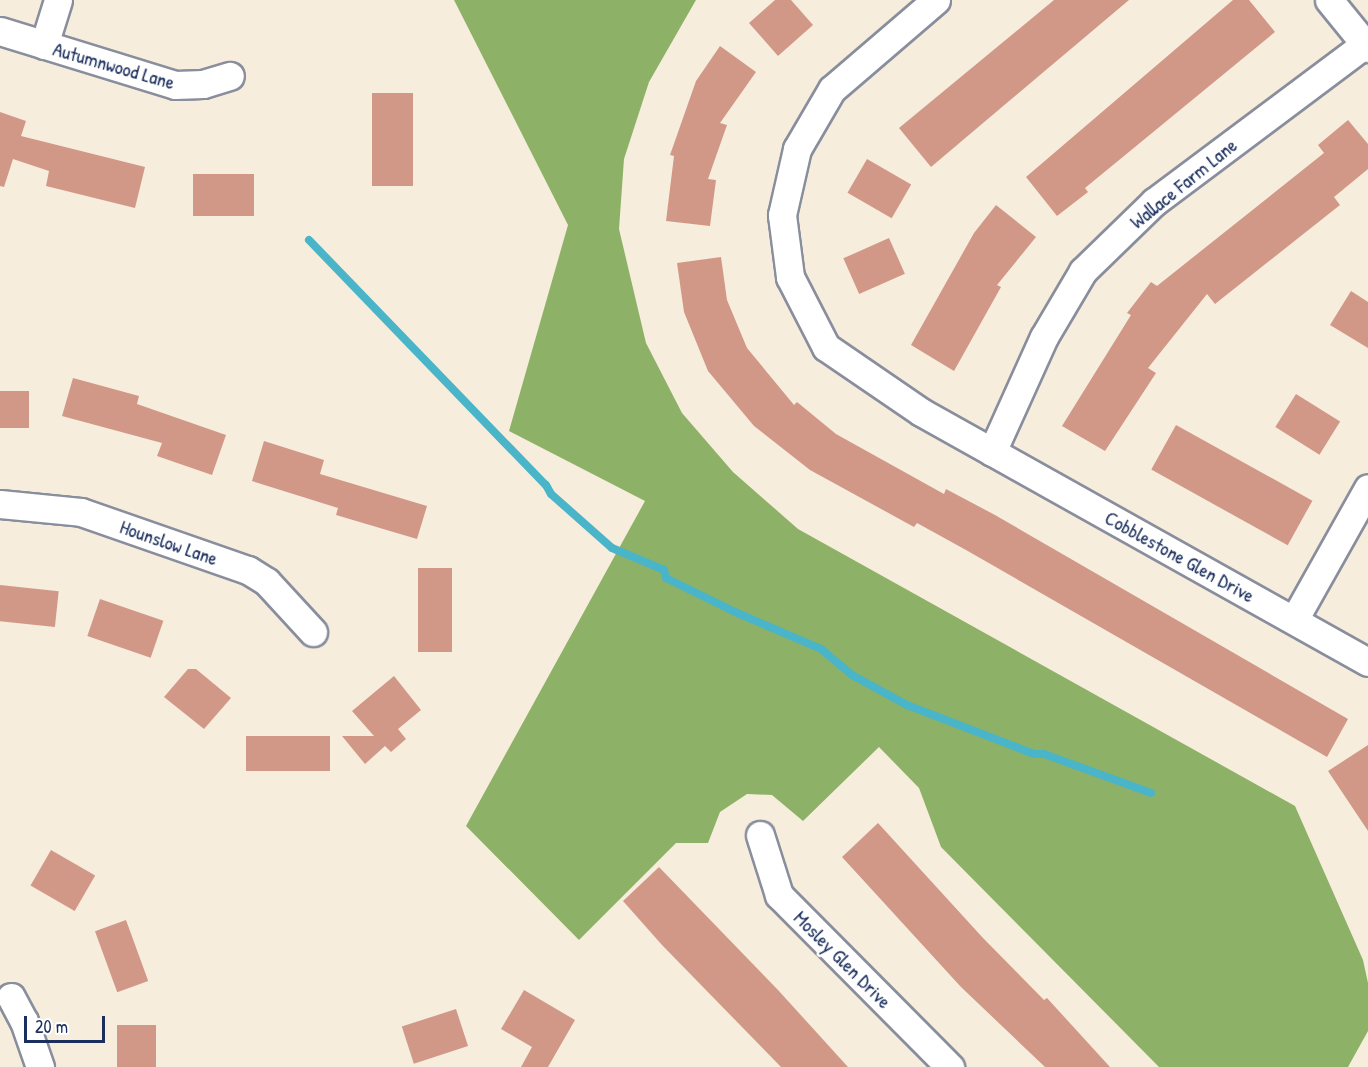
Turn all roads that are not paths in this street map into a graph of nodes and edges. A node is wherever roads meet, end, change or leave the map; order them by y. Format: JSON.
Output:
{"nodes":[{"id":1,"x":58,"y":0,"type":"edge"},
{"id":2,"x":936,"y":0,"type":"edge"},
{"id":3,"x":1329,"y":0,"type":"edge"},
{"id":4,"x":0,"y":31,"type":"edge"},
{"id":5,"x":44,"y":45,"type":"junction"},
{"id":6,"x":1366,"y":46,"type":"edge"},
{"id":7,"x":230,"y":76,"type":"dead end"},
{"id":8,"x":992,"y":452,"type":"junction"},
{"id":9,"x":1368,"y":489,"type":"edge"},
{"id":10,"x":0,"y":504,"type":"edge"},
{"id":11,"x":1294,"y":620,"type":"junction"},
{"id":12,"x":313,"y":632,"type":"dead end"},
{"id":13,"x":1368,"y":662,"type":"edge"},
{"id":14,"x":760,"y":835,"type":"dead end"},
{"id":15,"x":11,"y":997,"type":"dead end"},
{"id":16,"x":40,"y":1067,"type":"edge"},
{"id":17,"x":950,"y":1067,"type":"edge"}],
"edges":[{"from":1,"to":5,"type":"street"},
{"from":2,"to":8,"type":"street","name":"Cobblestone Glen Drive"},
{"from":3,"to":6,"type":"street"},
{"from":4,"to":5,"type":"street","name":"Autumnwood Lane"},
{"from":5,"to":7,"type":"street","name":"Autumnwood Lane"},
{"from":6,"to":8,"type":"street","name":"Wallace Farm Lane"},
{"from":8,"to":11,"type":"street","name":"Cobblestone Glen Drive"},
{"from":9,"to":11,"type":"street"},
{"from":10,"to":12,"type":"street","name":"Hounslow Lane"},
{"from":11,"to":13,"type":"street","name":"Cobblestone Glen Drive"},
{"from":14,"to":17,"type":"street","name":"Mosley Glen Drive"},
{"from":15,"to":16,"type":"street"}]}
